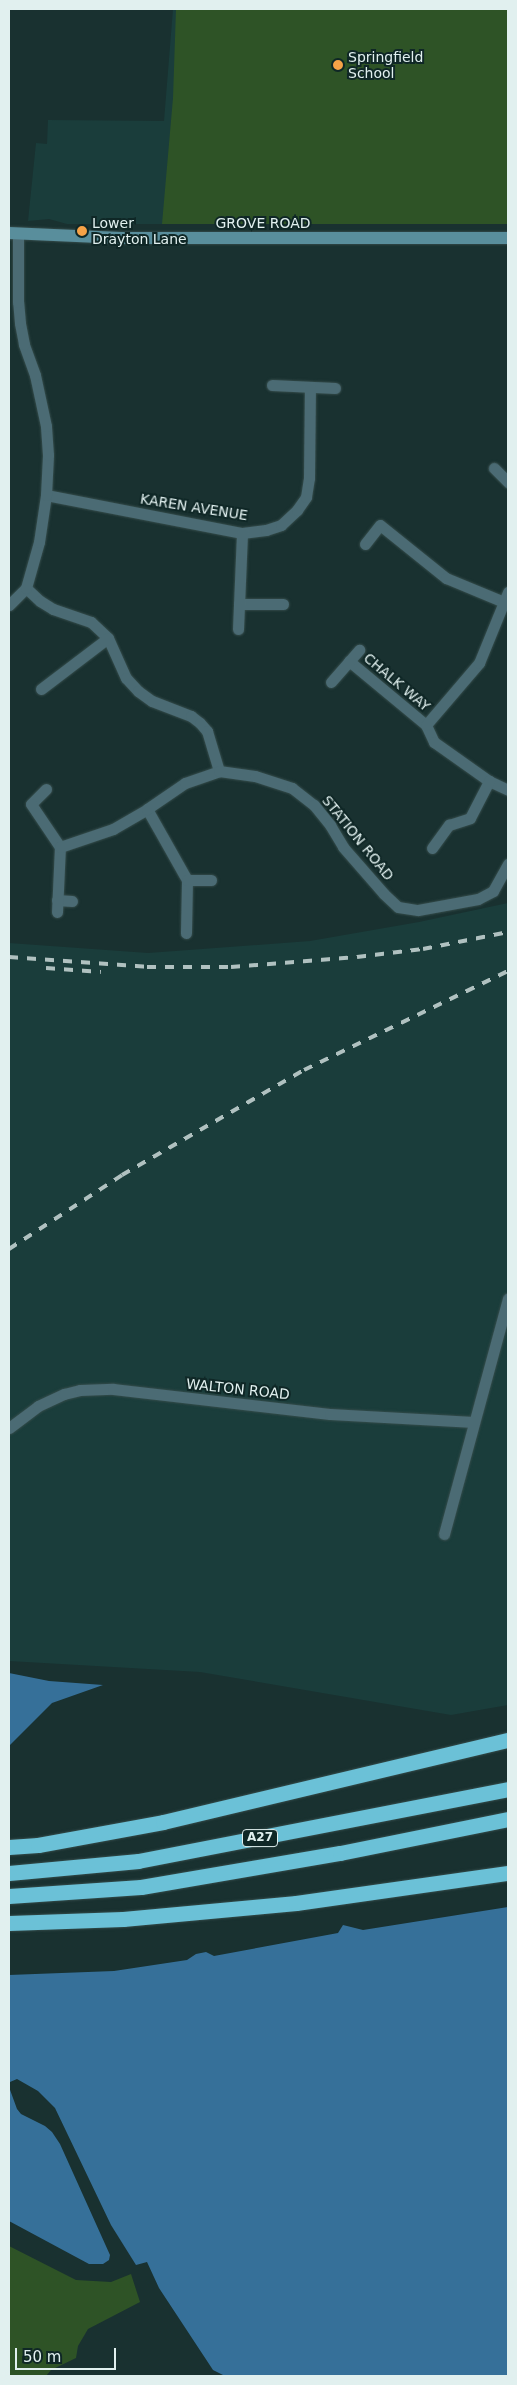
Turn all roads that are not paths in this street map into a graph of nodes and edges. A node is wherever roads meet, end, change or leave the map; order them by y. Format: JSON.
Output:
{"nodes":[{"id":1,"x":14,"y":234,"type":"edge"},
{"id":2,"x":508,"y":238,"type":"edge"},
{"id":3,"x":272,"y":385,"type":"dead end"},
{"id":4,"x":310,"y":387,"type":"junction"},
{"id":5,"x":335,"y":388,"type":"dead end"},
{"id":6,"x":494,"y":468,"type":"dead end"},
{"id":7,"x":508,"y":482,"type":"edge"},
{"id":8,"x":46,"y":495,"type":"junction"},
{"id":9,"x":242,"y":533,"type":"junction"},
{"id":10,"x":365,"y":544,"type":"dead end"},
{"id":11,"x":26,"y":588,"type":"junction"},
{"id":12,"x":506,"y":597,"type":"edge"},
{"id":13,"x":239,"y":604,"type":"junction"},
{"id":14,"x":282,"y":604,"type":"dead end"},
{"id":15,"x":9,"y":605,"type":"edge"},
{"id":16,"x":238,"y":628,"type":"dead end"},
{"id":17,"x":108,"y":638,"type":"junction"},
{"id":18,"x":359,"y":650,"type":"dead end"},
{"id":19,"x":349,"y":661,"type":"junction"},
{"id":20,"x":332,"y":682,"type":"dead end"},
{"id":21,"x":41,"y":689,"type":"dead end"},
{"id":22,"x":426,"y":725,"type":"junction"},
{"id":23,"x":219,"y":771,"type":"junction"},
{"id":24,"x":489,"y":781,"type":"junction"},
{"id":25,"x":46,"y":789,"type":"dead end"},
{"id":26,"x":508,"y":790,"type":"edge"},
{"id":27,"x":147,"y":809,"type":"junction"},
{"id":28,"x":60,"y":847,"type":"junction"},
{"id":29,"x":432,"y":848,"type":"dead end"},
{"id":30,"x":508,"y":864,"type":"edge"},
{"id":31,"x":187,"y":880,"type":"junction"},
{"id":32,"x":212,"y":880,"type":"dead end"},
{"id":33,"x":72,"y":901,"type":"dead end"},
{"id":34,"x":186,"y":933,"type":"dead end"},
{"id":35,"x":508,"y":1298,"type":"edge"},
{"id":36,"x":504,"y":1330,"type":"edge"},
{"id":37,"x":474,"y":1422,"type":"junction"},
{"id":38,"x":9,"y":1428,"type":"edge"},
{"id":39,"x":444,"y":1534,"type":"dead end"},
{"id":40,"x":508,"y":1740,"type":"edge"},
{"id":41,"x":508,"y":1789,"type":"edge"},
{"id":42,"x":508,"y":1819,"type":"edge"},
{"id":43,"x":9,"y":1847,"type":"edge"},
{"id":44,"x":9,"y":1873,"type":"edge"},
{"id":45,"x":508,"y":1873,"type":"edge"},
{"id":46,"x":9,"y":1896,"type":"edge"},
{"id":47,"x":9,"y":1923,"type":"edge"}],
"edges":[{"from":1,"to":2,"type":"street","name":"GROVE ROAD"},
{"from":1,"to":8,"type":"street"},
{"from":3,"to":4,"type":"street"},
{"from":4,"to":5,"type":"street"},
{"from":4,"to":9,"type":"street","name":"KAREN AVENUE"},
{"from":6,"to":7,"type":"street"},
{"from":8,"to":9,"type":"street","name":"KAREN AVENUE"},
{"from":8,"to":11,"type":"street"},
{"from":9,"to":13,"type":"street"},
{"from":10,"to":12,"type":"street"},
{"from":11,"to":15,"type":"street"},
{"from":11,"to":17,"type":"street"},
{"from":12,"to":22,"type":"street"},
{"from":13,"to":14,"type":"street"},
{"from":13,"to":16,"type":"street"},
{"from":17,"to":21,"type":"street"},
{"from":17,"to":23,"type":"street"},
{"from":18,"to":19,"type":"street","name":"CHALK WAY"},
{"from":19,"to":20,"type":"street","name":"CHALK WAY"},
{"from":19,"to":22,"type":"street","name":"CHALK WAY"},
{"from":22,"to":24,"type":"street"},
{"from":23,"to":27,"type":"street","name":"STATION ROAD"},
{"from":23,"to":30,"type":"street","name":"STATION ROAD"},
{"from":24,"to":26,"type":"street"},
{"from":24,"to":29,"type":"street"},
{"from":25,"to":28,"type":"street"},
{"from":27,"to":28,"type":"street","name":"STATION ROAD"},
{"from":27,"to":31,"type":"street"},
{"from":28,"to":33,"type":"street"},
{"from":31,"to":32,"type":"street"},
{"from":31,"to":34,"type":"street"},
{"from":35,"to":36,"type":"street"},
{"from":36,"to":37,"type":"street"},
{"from":37,"to":38,"type":"street","name":"WALTON ROAD"},
{"from":37,"to":39,"type":"street"},
{"from":40,"to":43,"type":"highway"},
{"from":41,"to":44,"type":"highway","number":"A27"},
{"from":42,"to":46,"type":"highway","number":"A27"},
{"from":45,"to":47,"type":"highway"}]}
